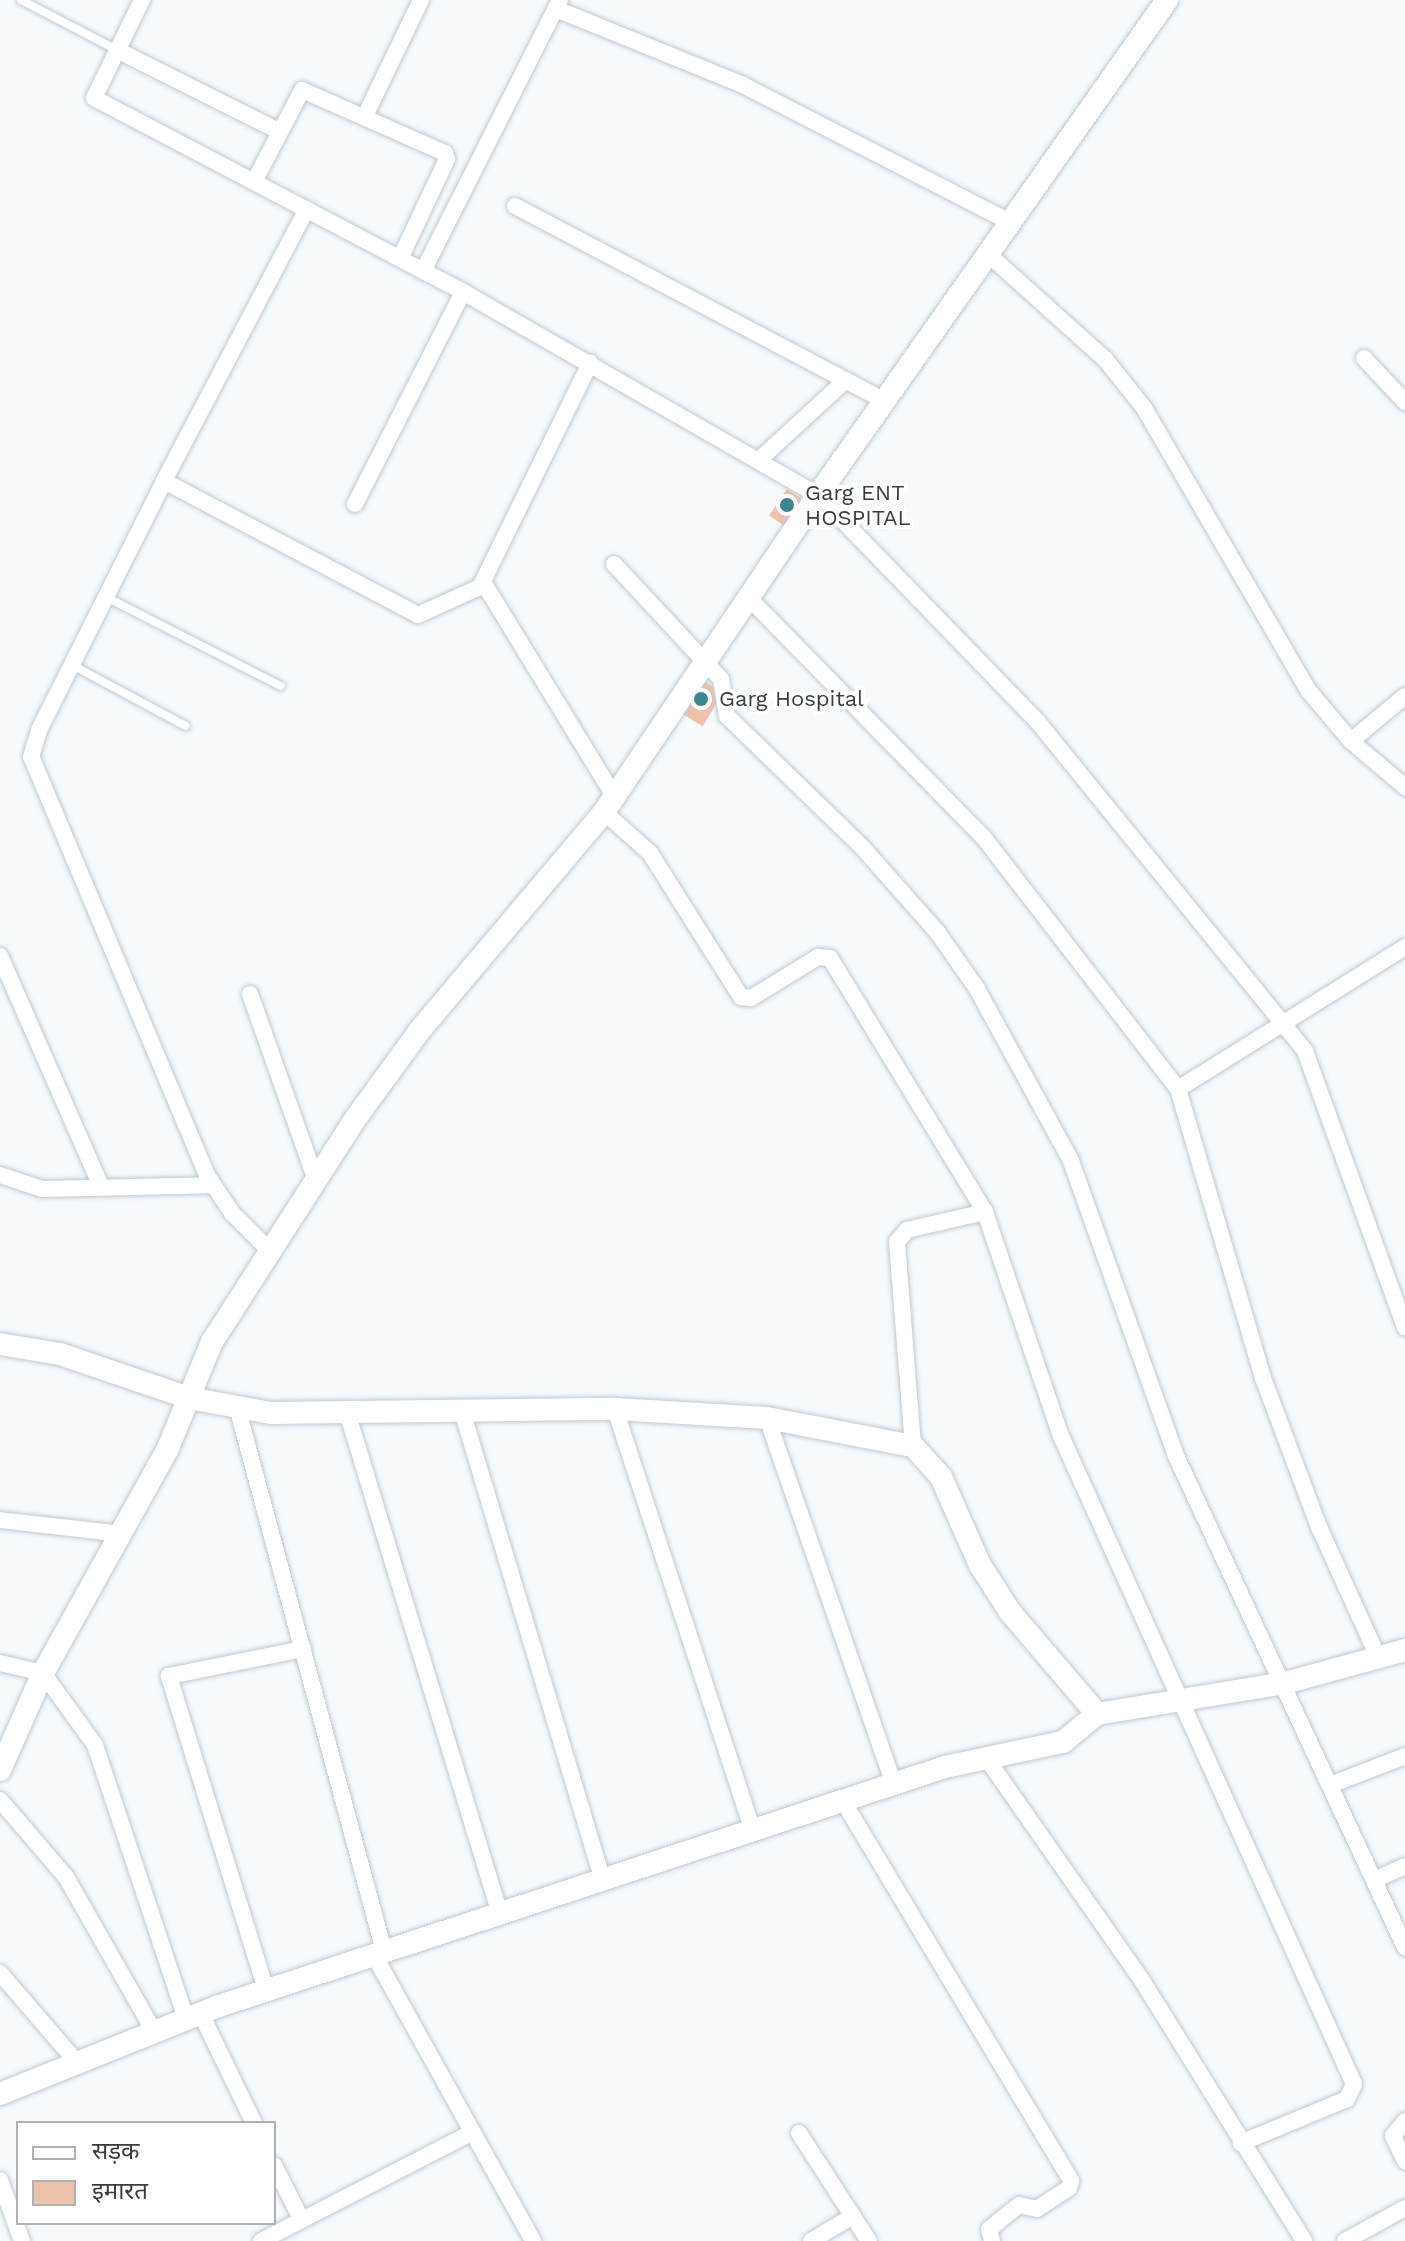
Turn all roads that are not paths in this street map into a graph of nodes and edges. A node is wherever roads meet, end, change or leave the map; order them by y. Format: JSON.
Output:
{"nodes":[{"id":1,"x":21,"y":0,"type":"edge"},
{"id":2,"x":49,"y":0,"type":"edge"},
{"id":3,"x":142,"y":0,"type":"edge"},
{"id":4,"x":421,"y":0,"type":"edge"},
{"id":5,"x":1167,"y":0,"type":"edge"},
{"id":6,"x":560,"y":5,"type":"edge"},
{"id":7,"x":43,"y":12,"type":"junction"},
{"id":8,"x":117,"y":50,"type":"junction"},
{"id":9,"x":365,"y":116,"type":"junction"},
{"id":10,"x":279,"y":131,"type":"junction"},
{"id":11,"x":254,"y":182,"type":"junction"},
{"id":12,"x":515,"y":206,"type":"dead end"},
{"id":13,"x":307,"y":209,"type":"junction"},
{"id":14,"x":1012,"y":223,"type":"junction"},
{"id":15,"x":989,"y":255,"type":"junction"},
{"id":16,"x":400,"y":259,"type":"junction"},
{"id":17,"x":423,"y":271,"type":"junction"},
{"id":18,"x":463,"y":292,"type":"junction"},
{"id":19,"x":1364,"y":358,"type":"dead end"},
{"id":20,"x":590,"y":363,"type":"junction"},
{"id":21,"x":846,"y":380,"type":"junction"},
{"id":22,"x":885,"y":401,"type":"junction"},
{"id":23,"x":1405,"y":402,"type":"edge"},
{"id":24,"x":759,"y":460,"type":"junction"},
{"id":25,"x":164,"y":481,"type":"junction"},
{"id":26,"x":818,"y":495,"type":"junction"},
{"id":27,"x":355,"y":504,"type":"dead end"},
{"id":28,"x":614,"y":564,"type":"dead end"},
{"id":29,"x":483,"y":582,"type":"junction"},
{"id":30,"x":106,"y":597,"type":"junction"},
{"id":31,"x":748,"y":597,"type":"junction"},
{"id":32,"x":704,"y":660,"type":"junction"},
{"id":33,"x":72,"y":665,"type":"junction"},
{"id":34,"x":281,"y":686,"type":"dead end"},
{"id":35,"x":1405,"y":696,"type":"edge"},
{"id":36,"x":186,"y":726,"type":"dead end"},
{"id":37,"x":1351,"y":741,"type":"junction"},
{"id":38,"x":1405,"y":787,"type":"edge"},
{"id":39,"x":609,"y":804,"type":"junction"},
{"id":40,"x":1405,"y":947,"type":"edge"},
{"id":41,"x":0,"y":956,"type":"edge"},
{"id":42,"x":250,"y":994,"type":"dead end"},
{"id":43,"x":1280,"y":1025,"type":"junction"},
{"id":44,"x":1178,"y":1089,"type":"junction"},
{"id":45,"x":0,"y":1175,"type":"edge"},
{"id":46,"x":316,"y":1180,"type":"junction"},
{"id":47,"x":212,"y":1185,"type":"junction"},
{"id":48,"x":102,"y":1188,"type":"junction"},
{"id":49,"x":985,"y":1212,"type":"junction"},
{"id":50,"x":270,"y":1251,"type":"junction"},
{"id":51,"x":1405,"y":1328,"type":"edge"},
{"id":52,"x":0,"y":1344,"type":"edge"},
{"id":53,"x":189,"y":1398,"type":"junction"},
{"id":54,"x":237,"y":1407,"type":"junction"},
{"id":55,"x":615,"y":1409,"type":"junction"},
{"id":56,"x":462,"y":1411,"type":"junction"},
{"id":57,"x":347,"y":1412,"type":"junction"},
{"id":58,"x":767,"y":1418,"type":"junction"},
{"id":59,"x":913,"y":1446,"type":"junction"},
{"id":60,"x":0,"y":1520,"type":"edge"},
{"id":61,"x":123,"y":1534,"type":"junction"},
{"id":62,"x":303,"y":1649,"type":"junction"},
{"id":63,"x":1405,"y":1650,"type":"edge"},
{"id":64,"x":1378,"y":1657,"type":"junction"},
{"id":65,"x":0,"y":1663,"type":"edge"},
{"id":66,"x":43,"y":1673,"type":"junction"},
{"id":67,"x":1285,"y":1683,"type":"junction"},
{"id":68,"x":1181,"y":1701,"type":"junction"},
{"id":69,"x":1097,"y":1714,"type":"junction"},
{"id":70,"x":1405,"y":1756,"type":"edge"},
{"id":71,"x":987,"y":1759,"type":"junction"},
{"id":72,"x":0,"y":1770,"type":"edge"},
{"id":73,"x":894,"y":1785,"type":"junction"},
{"id":74,"x":1330,"y":1785,"type":"junction"},
{"id":75,"x":0,"y":1800,"type":"edge"},
{"id":76,"x":843,"y":1801,"type":"junction"},
{"id":77,"x":753,"y":1831,"type":"junction"},
{"id":78,"x":1405,"y":1866,"type":"edge"},
{"id":79,"x":603,"y":1880,"type":"junction"},
{"id":80,"x":1374,"y":1880,"type":"junction"},
{"id":81,"x":500,"y":1914,"type":"junction"},
{"id":82,"x":1405,"y":1947,"type":"edge"},
{"id":83,"x":379,"y":1953,"type":"junction"},
{"id":84,"x":0,"y":1973,"type":"edge"},
{"id":85,"x":266,"y":1990,"type":"junction"},
{"id":86,"x":194,"y":2018,"type":"junction"},
{"id":87,"x":155,"y":2033,"type":"junction"},
{"id":88,"x":79,"y":2065,"type":"junction"},
{"id":89,"x":0,"y":2094,"type":"edge"},
{"id":90,"x":253,"y":2121,"type":"edge"},
{"id":91,"x":1405,"y":2121,"type":"edge"},
{"id":92,"x":473,"y":2132,"type":"junction"},
{"id":93,"x":799,"y":2133,"type":"dead end"},
{"id":94,"x":1241,"y":2143,"type":"junction"},
{"id":95,"x":1405,"y":2161,"type":"edge"},
{"id":96,"x":276,"y":2169,"type":"edge"},
{"id":97,"x":0,"y":2180,"type":"edge"},
{"id":98,"x":1405,"y":2208,"type":"edge"},
{"id":99,"x":853,"y":2216,"type":"junction"},
{"id":100,"x":301,"y":2219,"type":"junction"},
{"id":101,"x":16,"y":2224,"type":"edge"},
{"id":102,"x":529,"y":2239,"type":"edge"},
{"id":103,"x":261,"y":2241,"type":"edge"},
{"id":104,"x":811,"y":2241,"type":"edge"},
{"id":105,"x":869,"y":2241,"type":"edge"},
{"id":106,"x":992,"y":2241,"type":"edge"},
{"id":107,"x":1304,"y":2241,"type":"edge"},
{"id":108,"x":1345,"y":2241,"type":"edge"}],
"edges":[{"from":1,"to":7,"type":"lane"},
{"from":2,"to":7,"type":"lane"},
{"from":3,"to":8,"type":"street"},
{"from":4,"to":9,"type":"street"},
{"from":5,"to":14,"type":"street"},
{"from":6,"to":14,"type":"street"},
{"from":6,"to":17,"type":"street"},
{"from":7,"to":8,"type":"lane"},
{"from":8,"to":10,"type":"street"},
{"from":8,"to":11,"type":"street"},
{"from":9,"to":10,"type":"street"},
{"from":9,"to":16,"type":"street"},
{"from":10,"to":11,"type":"street"},
{"from":11,"to":13,"type":"street"},
{"from":12,"to":21,"type":"street"},
{"from":13,"to":16,"type":"street"},
{"from":13,"to":25,"type":"street"},
{"from":14,"to":15,"type":"street"},
{"from":15,"to":22,"type":"street"},
{"from":15,"to":37,"type":"street"},
{"from":16,"to":17,"type":"street"},
{"from":17,"to":18,"type":"street"},
{"from":18,"to":20,"type":"street"},
{"from":18,"to":27,"type":"street"},
{"from":19,"to":23,"type":"street"},
{"from":20,"to":24,"type":"street"},
{"from":20,"to":29,"type":"street"},
{"from":21,"to":22,"type":"street"},
{"from":21,"to":24,"type":"street"},
{"from":22,"to":26,"type":"street"},
{"from":24,"to":26,"type":"street"},
{"from":25,"to":29,"type":"street"},
{"from":25,"to":30,"type":"street"},
{"from":26,"to":31,"type":"street"},
{"from":26,"to":43,"type":"street"},
{"from":28,"to":32,"type":"street"},
{"from":29,"to":39,"type":"street"},
{"from":30,"to":33,"type":"street"},
{"from":30,"to":34,"type":"lane"},
{"from":31,"to":32,"type":"street"},
{"from":31,"to":44,"type":"street"},
{"from":32,"to":39,"type":"street"},
{"from":32,"to":67,"type":"street"},
{"from":33,"to":36,"type":"lane"},
{"from":33,"to":47,"type":"street"},
{"from":35,"to":37,"type":"street"},
{"from":37,"to":38,"type":"street"},
{"from":39,"to":46,"type":"street"},
{"from":39,"to":49,"type":"street"},
{"from":40,"to":43,"type":"street"},
{"from":41,"to":48,"type":"street"},
{"from":42,"to":46,"type":"street"},
{"from":43,"to":44,"type":"street"},
{"from":43,"to":51,"type":"street"},
{"from":44,"to":64,"type":"street"},
{"from":45,"to":48,"type":"street"},
{"from":46,"to":50,"type":"street"},
{"from":47,"to":48,"type":"street"},
{"from":47,"to":50,"type":"street"},
{"from":49,"to":59,"type":"street"},
{"from":49,"to":68,"type":"street"},
{"from":50,"to":53,"type":"street"},
{"from":52,"to":53,"type":"street"},
{"from":53,"to":54,"type":"street"},
{"from":53,"to":61,"type":"street"},
{"from":54,"to":57,"type":"street"},
{"from":54,"to":62,"type":"street"},
{"from":55,"to":56,"type":"street"},
{"from":55,"to":58,"type":"street"},
{"from":55,"to":77,"type":"street"},
{"from":56,"to":57,"type":"street"},
{"from":56,"to":79,"type":"street"},
{"from":57,"to":81,"type":"street"},
{"from":58,"to":59,"type":"street"},
{"from":58,"to":73,"type":"street"},
{"from":59,"to":69,"type":"street"},
{"from":60,"to":61,"type":"street"},
{"from":61,"to":66,"type":"street"},
{"from":62,"to":83,"type":"street"},
{"from":62,"to":85,"type":"street"},
{"from":63,"to":64,"type":"street"},
{"from":64,"to":67,"type":"street"},
{"from":65,"to":66,"type":"street"},
{"from":66,"to":72,"type":"street"},
{"from":66,"to":86,"type":"street"},
{"from":67,"to":68,"type":"street"},
{"from":67,"to":74,"type":"street"},
{"from":68,"to":69,"type":"street"},
{"from":68,"to":94,"type":"street"},
{"from":69,"to":71,"type":"street"},
{"from":70,"to":74,"type":"street"},
{"from":71,"to":73,"type":"street"},
{"from":71,"to":94,"type":"street"},
{"from":73,"to":76,"type":"street"},
{"from":74,"to":80,"type":"street"},
{"from":75,"to":87,"type":"street"},
{"from":76,"to":77,"type":"street"},
{"from":76,"to":106,"type":"street"},
{"from":77,"to":79,"type":"street"},
{"from":78,"to":80,"type":"street"},
{"from":79,"to":81,"type":"street"},
{"from":80,"to":82,"type":"street"},
{"from":81,"to":83,"type":"street"},
{"from":83,"to":85,"type":"street"},
{"from":83,"to":92,"type":"street"},
{"from":84,"to":88,"type":"street"},
{"from":85,"to":86,"type":"street"},
{"from":86,"to":87,"type":"street"},
{"from":86,"to":90,"type":"street"},
{"from":87,"to":88,"type":"street"},
{"from":88,"to":89,"type":"street"},
{"from":91,"to":95,"type":"street"},
{"from":92,"to":100,"type":"street"},
{"from":92,"to":102,"type":"street"},
{"from":93,"to":99,"type":"street"},
{"from":94,"to":107,"type":"street"},
{"from":96,"to":100,"type":"street"},
{"from":97,"to":101,"type":"street"},
{"from":98,"to":108,"type":"street"},
{"from":99,"to":104,"type":"street"},
{"from":99,"to":105,"type":"street"},
{"from":100,"to":103,"type":"street"}]}
